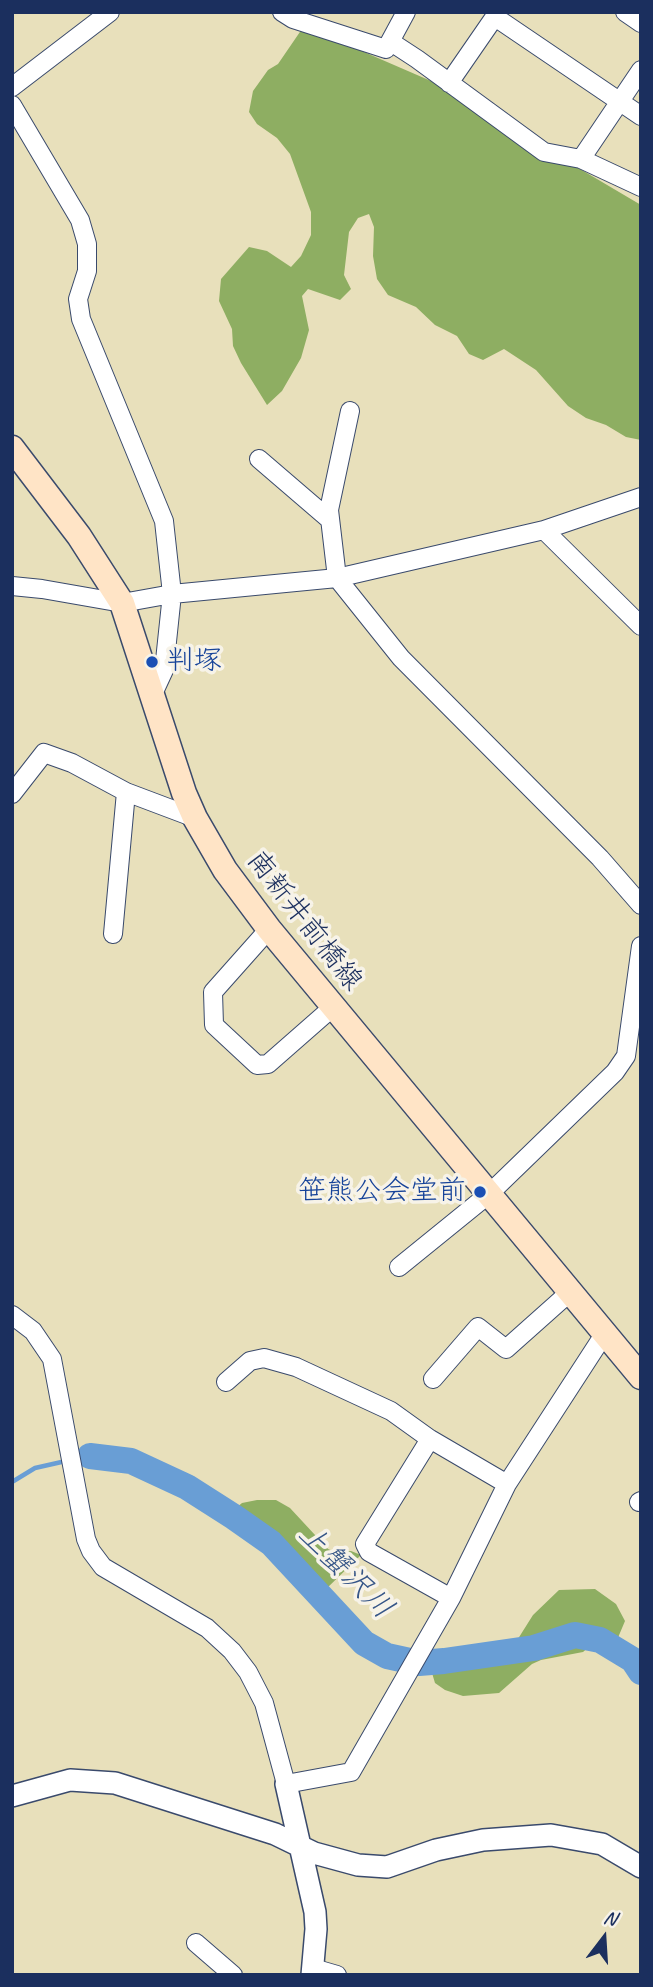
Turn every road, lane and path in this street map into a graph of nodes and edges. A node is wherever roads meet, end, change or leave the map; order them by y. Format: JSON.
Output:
{"nodes":[{"id":1,"x":110,"y":12,"type":"edge"},
{"id":2,"x":282,"y":12,"type":"edge"},
{"id":3,"x":406,"y":12,"type":"edge"},
{"id":4,"x":625,"y":12,"type":"edge"},
{"id":5,"x":497,"y":15,"type":"edge"},
{"id":6,"x":641,"y":23,"type":"edge"},
{"id":7,"x":391,"y":42,"type":"junction"},
{"id":8,"x":641,"y":70,"type":"edge"},
{"id":9,"x":449,"y":83,"type":"junction"},
{"id":10,"x":12,"y":87,"type":"edge"},
{"id":11,"x":620,"y":101,"type":"junction"},
{"id":12,"x":12,"y":105,"type":"edge"},
{"id":13,"x":641,"y":116,"type":"edge"},
{"id":14,"x":581,"y":159,"type":"junction"},
{"id":15,"x":641,"y":187,"type":"edge"},
{"id":16,"x":349,"y":411,"type":"dead end"},
{"id":17,"x":12,"y":448,"type":"edge"},
{"id":18,"x":259,"y":459,"type":"dead end"},
{"id":19,"x":641,"y":497,"type":"edge"},
{"id":20,"x":330,"y":520,"type":"junction"},
{"id":21,"x":544,"y":530,"type":"junction"},
{"id":22,"x":337,"y":579,"type":"junction"},
{"id":23,"x":12,"y":586,"type":"edge"},
{"id":24,"x":172,"y":594,"type":"junction"},
{"id":25,"x":121,"y":603,"type":"junction"},
{"id":26,"x":641,"y":626,"type":"edge"},
{"id":27,"x":152,"y":696,"type":"junction"},
{"id":28,"x":126,"y":792,"type":"junction"},
{"id":29,"x":12,"y":794,"type":"edge"},
{"id":30,"x":195,"y":818,"type":"junction"},
{"id":31,"x":641,"y":905,"type":"edge"},
{"id":32,"x":269,"y":929,"type":"junction"},
{"id":33,"x":113,"y":934,"type":"dead end"},
{"id":34,"x":641,"y":946,"type":"edge"},
{"id":35,"x":333,"y":1007,"type":"junction"},
{"id":36,"x":489,"y":1194,"type":"junction"},
{"id":37,"x":399,"y":1266,"type":"dead end"},
{"id":38,"x":570,"y":1292,"type":"junction"},
{"id":39,"x":14,"y":1319,"type":"edge"},
{"id":40,"x":606,"y":1333,"type":"junction"},
{"id":41,"x":637,"y":1365,"type":"edge"},
{"id":42,"x":433,"y":1380,"type":"dead end"},
{"id":43,"x":226,"y":1381,"type":"dead end"},
{"id":44,"x":430,"y":1439,"type":"junction"},
{"id":45,"x":507,"y":1485,"type":"junction"},
{"id":46,"x":451,"y":1598,"type":"junction"},
{"id":47,"x":286,"y":1784,"type":"junction"},
{"id":48,"x":12,"y":1796,"type":"edge"},
{"id":49,"x":300,"y":1845,"type":"junction"},
{"id":50,"x":641,"y":1867,"type":"edge"},
{"id":51,"x":196,"y":1942,"type":"dead end"},
{"id":52,"x":313,"y":1971,"type":"edge"},
{"id":53,"x":233,"y":1975,"type":"edge"},
{"id":54,"x":337,"y":1975,"type":"edge"}],
"edges":[{"from":1,"to":10,"type":"street"},
{"from":2,"to":7,"type":"street"},
{"from":3,"to":7,"type":"street"},
{"from":4,"to":6,"type":"street"},
{"from":5,"to":9,"type":"street"},
{"from":5,"to":11,"type":"street"},
{"from":7,"to":9,"type":"street"},
{"from":8,"to":11,"type":"street"},
{"from":9,"to":14,"type":"street"},
{"from":11,"to":13,"type":"street"},
{"from":11,"to":14,"type":"street"},
{"from":12,"to":24,"type":"street"},
{"from":14,"to":15,"type":"street"},
{"from":16,"to":20,"type":"street"},
{"from":17,"to":25,"type":"main road","name":"南新井前橋線"},
{"from":18,"to":20,"type":"street"},
{"from":19,"to":21,"type":"street"},
{"from":20,"to":22,"type":"street"},
{"from":21,"to":22,"type":"street"},
{"from":21,"to":26,"type":"street"},
{"from":22,"to":24,"type":"street"},
{"from":22,"to":31,"type":"street"},
{"from":23,"to":25,"type":"street"},
{"from":24,"to":25,"type":"street"},
{"from":24,"to":27,"type":"street"},
{"from":25,"to":27,"type":"main road","name":"南新井前橋線"},
{"from":27,"to":30,"type":"main road","name":"南新井前橋線"},
{"from":28,"to":29,"type":"street"},
{"from":28,"to":30,"type":"street"},
{"from":28,"to":33,"type":"street"},
{"from":30,"to":32,"type":"main road","name":"南新井前橋線"},
{"from":32,"to":35,"type":"main road","name":"南新井前橋線"},
{"from":32,"to":35,"type":"street"},
{"from":34,"to":36,"type":"street"},
{"from":35,"to":36,"type":"main road","name":"南新井前橋線"},
{"from":36,"to":37,"type":"street"},
{"from":36,"to":38,"type":"main road","name":"南新井前橋線"},
{"from":38,"to":40,"type":"main road","name":"南新井前橋線"},
{"from":38,"to":42,"type":"street"},
{"from":39,"to":47,"type":"street"},
{"from":40,"to":41,"type":"main road","name":"南新井前橋線"},
{"from":40,"to":45,"type":"street"},
{"from":43,"to":44,"type":"street"},
{"from":44,"to":45,"type":"street"},
{"from":44,"to":46,"type":"street"},
{"from":45,"to":46,"type":"street"},
{"from":46,"to":47,"type":"street"},
{"from":47,"to":49,"type":"street"},
{"from":48,"to":49,"type":"street"},
{"from":49,"to":50,"type":"street"},
{"from":49,"to":52,"type":"street"},
{"from":51,"to":53,"type":"street"},
{"from":52,"to":54,"type":"street"}]}
